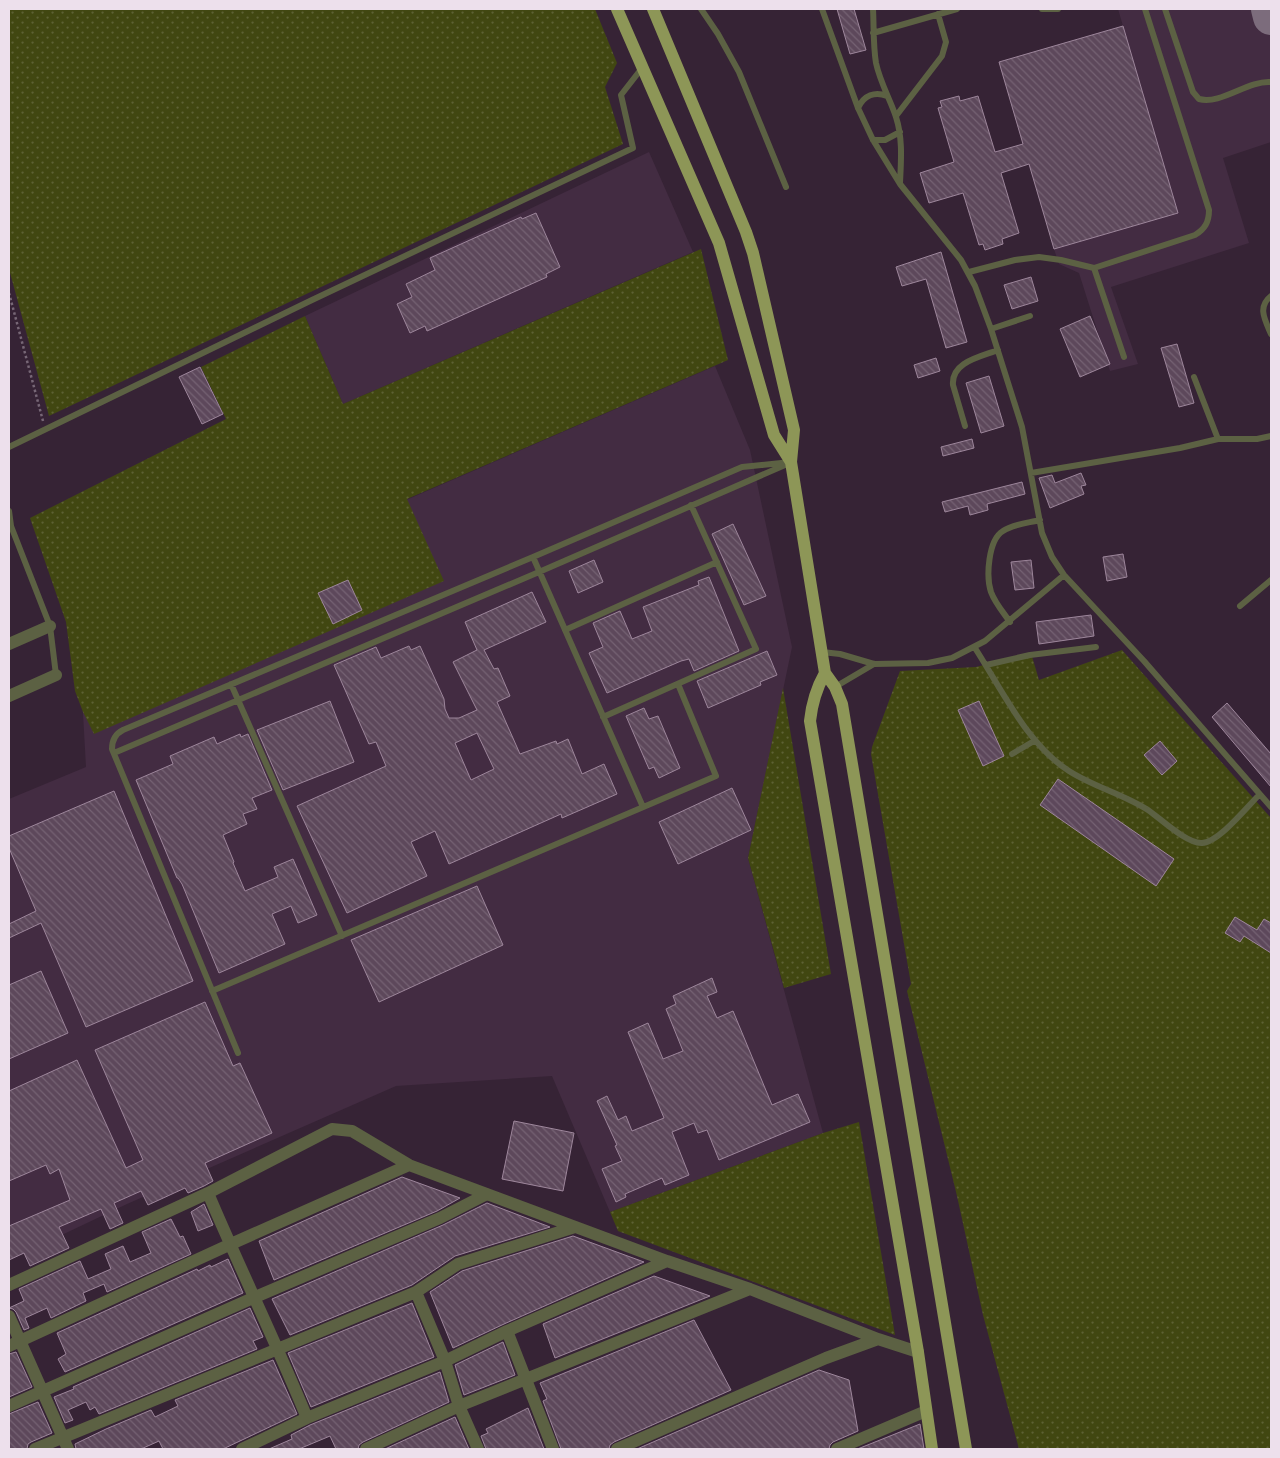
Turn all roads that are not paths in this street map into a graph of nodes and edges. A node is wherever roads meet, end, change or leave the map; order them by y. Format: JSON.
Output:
{"nodes":[{"id":1,"x":617,"y":9,"type":"edge"},
{"id":2,"x":653,"y":9,"type":"edge"},
{"id":3,"x":701,"y":9,"type":"edge"},
{"id":4,"x":822,"y":9,"type":"edge"},
{"id":5,"x":873,"y":9,"type":"edge"},
{"id":6,"x":957,"y":9,"type":"edge"},
{"id":7,"x":1042,"y":9,"type":"edge"},
{"id":8,"x":1058,"y":9,"type":"edge"},
{"id":9,"x":1145,"y":9,"type":"edge"},
{"id":10,"x":1166,"y":9,"type":"edge"},
{"id":11,"x":938,"y":14,"type":"junction"},
{"id":12,"x":873,"y":33,"type":"junction"},
{"id":13,"x":642,"y":68,"type":"junction"},
{"id":14,"x":1271,"y":82,"type":"edge"},
{"id":15,"x":887,"y":96,"type":"junction"},
{"id":16,"x":858,"y":108,"type":"junction"},
{"id":17,"x":896,"y":116,"type":"junction"},
{"id":18,"x":900,"y":132,"type":"junction"},
{"id":19,"x":873,"y":140,"type":"junction"},
{"id":20,"x":900,"y":184,"type":"junction"},
{"id":21,"x":786,"y":187,"type":"dead end"},
{"id":22,"x":1094,"y":268,"type":"junction"},
{"id":23,"x":969,"y":272,"type":"junction"},
{"id":24,"x":1271,"y":296,"type":"edge"},
{"id":25,"x":1030,"y":316,"type":"dead end"},
{"id":26,"x":991,"y":329,"type":"junction"},
{"id":27,"x":1271,"y":334,"type":"edge"},
{"id":28,"x":998,"y":350,"type":"junction"},
{"id":29,"x":1124,"y":357,"type":"dead end"},
{"id":30,"x":1194,"y":377,"type":"dead end"},
{"id":31,"x":965,"y":426,"type":"dead end"},
{"id":32,"x":1271,"y":436,"type":"edge"},
{"id":33,"x":1218,"y":439,"type":"junction"},
{"id":34,"x":9,"y":447,"type":"edge"},
{"id":35,"x":790,"y":462,"type":"junction"},
{"id":36,"x":1031,"y":473,"type":"junction"},
{"id":37,"x":692,"y":505,"type":"junction"},
{"id":38,"x":9,"y":511,"type":"edge"},
{"id":39,"x":1040,"y":520,"type":"junction"},
{"id":40,"x":533,"y":558,"type":"junction"},
{"id":41,"x":717,"y":562,"type":"junction"},
{"id":42,"x":539,"y":572,"type":"junction"},
{"id":43,"x":1064,"y":575,"type":"junction"},
{"id":44,"x":1271,"y":580,"type":"edge"},
{"id":45,"x":1240,"y":606,"type":"dead end"},
{"id":46,"x":1010,"y":622,"type":"junction"},
{"id":47,"x":50,"y":626,"type":"junction"},
{"id":48,"x":565,"y":630,"type":"junction"},
{"id":49,"x":9,"y":644,"type":"edge"},
{"id":50,"x":1096,"y":647,"type":"dead end"},
{"id":51,"x":975,"y":648,"type":"junction"},
{"id":52,"x":822,"y":652,"type":"junction"},
{"id":53,"x":874,"y":664,"type":"junction"},
{"id":54,"x":986,"y":665,"type":"junction"},
{"id":55,"x":826,"y":673,"type":"junction"},
{"id":56,"x":56,"y":675,"type":"joint"},
{"id":57,"x":232,"y":684,"type":"junction"},
{"id":58,"x":678,"y":684,"type":"junction"},
{"id":59,"x":834,"y":687,"type":"junction"},
{"id":60,"x":9,"y":696,"type":"edge"},
{"id":61,"x":238,"y":701,"type":"junction"},
{"id":62,"x":603,"y":717,"type":"junction"},
{"id":63,"x":1034,"y":741,"type":"junction"},
{"id":64,"x":114,"y":753,"type":"junction"},
{"id":65,"x":1012,"y":754,"type":"dead end"},
{"id":66,"x":1259,"y":795,"type":"junction"},
{"id":67,"x":1271,"y":806,"type":"edge"},
{"id":68,"x":643,"y":807,"type":"junction"},
{"id":69,"x":342,"y":936,"type":"junction"},
{"id":70,"x":212,"y":991,"type":"junction"},
{"id":71,"x":238,"y":1053,"type":"dead end"},
{"id":72,"x":409,"y":1165,"type":"junction"},
{"id":73,"x":208,"y":1193,"type":"junction"},
{"id":74,"x":487,"y":1194,"type":"junction"},
{"id":75,"x":575,"y":1226,"type":"junction"},
{"id":76,"x":231,"y":1244,"type":"junction"},
{"id":77,"x":667,"y":1261,"type":"junction"},
{"id":78,"x":9,"y":1284,"type":"edge"},
{"id":79,"x":750,"y":1289,"type":"junction"},
{"id":80,"x":416,"y":1292,"type":"junction"},
{"id":81,"x":254,"y":1298,"type":"junction"},
{"id":82,"x":9,"y":1316,"type":"edge"},
{"id":83,"x":507,"y":1331,"type":"junction"},
{"id":84,"x":878,"y":1339,"type":"junction"},
{"id":85,"x":14,"y":1344,"type":"edge"},
{"id":86,"x":278,"y":1349,"type":"junction"},
{"id":87,"x":918,"y":1352,"type":"junction"},
{"id":88,"x":445,"y":1361,"type":"junction"},
{"id":89,"x":525,"y":1379,"type":"junction"},
{"id":90,"x":42,"y":1392,"type":"junction"},
{"id":91,"x":9,"y":1406,"type":"edge"},
{"id":92,"x":459,"y":1406,"type":"junction"},
{"id":93,"x":926,"y":1411,"type":"junction"},
{"id":94,"x":307,"y":1418,"type":"junction"},
{"id":95,"x":66,"y":1443,"type":"edge"},
{"id":96,"x":35,"y":1449,"type":"edge"},
{"id":97,"x":242,"y":1449,"type":"edge"},
{"id":98,"x":366,"y":1449,"type":"edge"},
{"id":99,"x":478,"y":1449,"type":"edge"},
{"id":100,"x":554,"y":1449,"type":"edge"},
{"id":101,"x":617,"y":1449,"type":"edge"},
{"id":102,"x":837,"y":1449,"type":"edge"},
{"id":103,"x":932,"y":1449,"type":"edge"},
{"id":104,"x":966,"y":1449,"type":"edge"}],
"edges":[{"from":1,"to":13,"type":"main road"},
{"from":2,"to":35,"type":"main road"},
{"from":3,"to":21,"type":"lane"},
{"from":4,"to":16,"type":"lane"},
{"from":5,"to":12,"type":"lane"},
{"from":6,"to":11,"type":"lane"},
{"from":7,"to":8,"type":"lane"},
{"from":9,"to":22,"type":"lane"},
{"from":10,"to":14,"type":"lane"},
{"from":11,"to":12,"type":"lane"},
{"from":11,"to":17,"type":"lane"},
{"from":12,"to":15,"type":"lane"},
{"from":13,"to":34,"type":"lane"},
{"from":13,"to":35,"type":"main road"},
{"from":15,"to":16,"type":"lane"},
{"from":15,"to":17,"type":"lane"},
{"from":16,"to":19,"type":"lane"},
{"from":17,"to":18,"type":"lane"},
{"from":18,"to":19,"type":"lane"},
{"from":18,"to":20,"type":"lane"},
{"from":19,"to":20,"type":"lane"},
{"from":20,"to":23,"type":"lane"},
{"from":22,"to":23,"type":"lane"},
{"from":22,"to":29,"type":"lane"},
{"from":23,"to":26,"type":"lane"},
{"from":24,"to":27,"type":"lane"},
{"from":25,"to":26,"type":"lane"},
{"from":26,"to":28,"type":"lane"},
{"from":28,"to":31,"type":"lane"},
{"from":28,"to":36,"type":"lane"},
{"from":30,"to":33,"type":"lane"},
{"from":32,"to":33,"type":"lane"},
{"from":33,"to":36,"type":"lane"},
{"from":35,"to":37,"type":"lane"},
{"from":35,"to":40,"type":"lane"},
{"from":35,"to":52,"type":"main road"},
{"from":36,"to":39,"type":"lane"},
{"from":37,"to":41,"type":"lane"},
{"from":37,"to":42,"type":"lane"},
{"from":38,"to":47,"type":"lane"},
{"from":39,"to":43,"type":"lane"},
{"from":39,"to":46,"type":"lane"},
{"from":40,"to":42,"type":"lane"},
{"from":40,"to":57,"type":"lane"},
{"from":41,"to":48,"type":"lane"},
{"from":41,"to":58,"type":"lane"},
{"from":42,"to":48,"type":"lane"},
{"from":42,"to":61,"type":"lane"},
{"from":43,"to":46,"type":"lane"},
{"from":43,"to":66,"type":"lane"},
{"from":44,"to":45,"type":"lane"},
{"from":46,"to":51,"type":"lane"},
{"from":47,"to":49,"type":"street"},
{"from":47,"to":56,"type":"lane"},
{"from":48,"to":62,"type":"lane"},
{"from":50,"to":54,"type":"lane"},
{"from":51,"to":53,"type":"lane"},
{"from":51,"to":54,"type":"lane"},
{"from":52,"to":53,"type":"lane"},
{"from":52,"to":55,"type":"main road"},
{"from":53,"to":59,"type":"lane"},
{"from":54,"to":63,"type":"lane"},
{"from":55,"to":59,"type":"main road"},
{"from":55,"to":87,"type":"main road"},
{"from":56,"to":60,"type":"street"},
{"from":57,"to":61,"type":"lane"},
{"from":57,"to":64,"type":"lane"},
{"from":58,"to":62,"type":"lane"},
{"from":58,"to":68,"type":"lane"},
{"from":59,"to":104,"type":"main road"},
{"from":61,"to":64,"type":"lane"},
{"from":61,"to":69,"type":"lane"},
{"from":62,"to":68,"type":"lane"},
{"from":63,"to":65,"type":"lane"},
{"from":63,"to":66,"type":"lane"},
{"from":64,"to":70,"type":"lane"},
{"from":66,"to":67,"type":"lane"},
{"from":68,"to":69,"type":"lane"},
{"from":69,"to":70,"type":"lane"},
{"from":70,"to":71,"type":"lane"},
{"from":72,"to":73,"type":"street"},
{"from":72,"to":74,"type":"street"},
{"from":72,"to":76,"type":"street"},
{"from":73,"to":76,"type":"street"},
{"from":73,"to":78,"type":"street"},
{"from":74,"to":75,"type":"street"},
{"from":74,"to":81,"type":"street"},
{"from":75,"to":77,"type":"street"},
{"from":75,"to":80,"type":"street"},
{"from":76,"to":81,"type":"street"},
{"from":76,"to":85,"type":"street"},
{"from":77,"to":79,"type":"street"},
{"from":77,"to":83,"type":"street"},
{"from":79,"to":84,"type":"street"},
{"from":79,"to":89,"type":"street"},
{"from":80,"to":86,"type":"street"},
{"from":80,"to":88,"type":"street"},
{"from":81,"to":86,"type":"street"},
{"from":81,"to":90,"type":"street"},
{"from":82,"to":85,"type":"street"},
{"from":83,"to":88,"type":"street"},
{"from":83,"to":89,"type":"street"},
{"from":84,"to":87,"type":"street"},
{"from":84,"to":101,"type":"street"},
{"from":85,"to":90,"type":"street"},
{"from":86,"to":94,"type":"street"},
{"from":86,"to":95,"type":"street"},
{"from":87,"to":93,"type":"main road"},
{"from":88,"to":92,"type":"street"},
{"from":88,"to":94,"type":"street"},
{"from":89,"to":92,"type":"street"},
{"from":89,"to":100,"type":"street"},
{"from":90,"to":91,"type":"street"},
{"from":90,"to":95,"type":"street"},
{"from":92,"to":98,"type":"street"},
{"from":92,"to":99,"type":"street"},
{"from":93,"to":102,"type":"street"},
{"from":93,"to":103,"type":"main road"},
{"from":94,"to":97,"type":"street"},
{"from":95,"to":96,"type":"street"}]}
